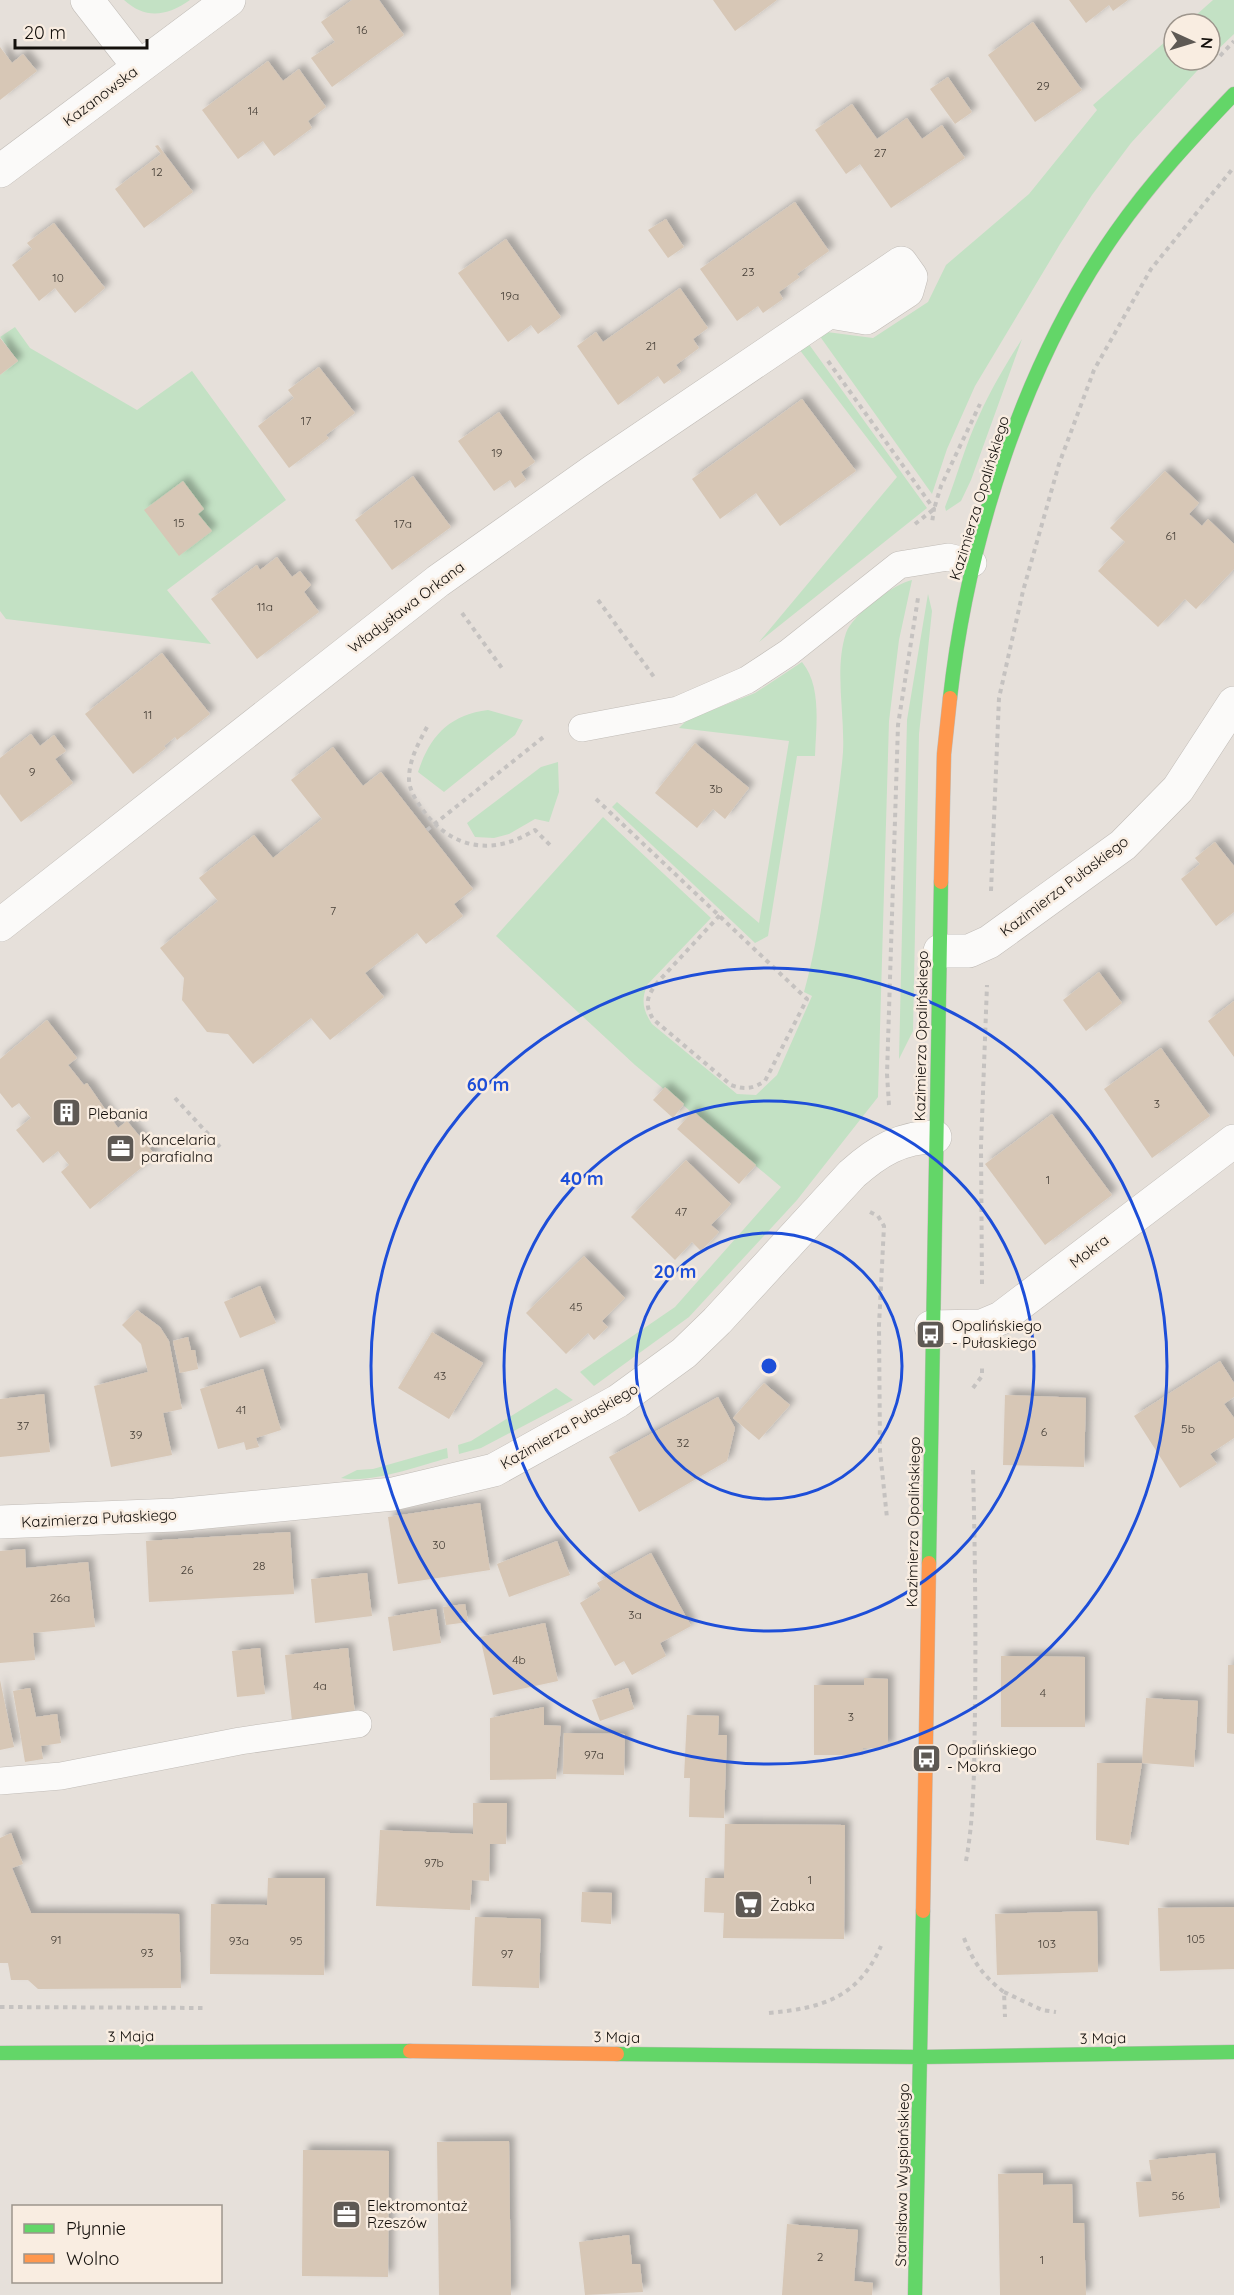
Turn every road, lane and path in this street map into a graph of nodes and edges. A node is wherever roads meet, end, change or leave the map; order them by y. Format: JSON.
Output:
{"nodes":[{"id":1,"x":87,"y":0,"type":"edge"},
{"id":2,"x":229,"y":0,"type":"edge"},
{"id":3,"x":1234,"y":41,"type":"edge"},
{"id":4,"x":1222,"y":54,"type":"edge"},
{"id":5,"x":139,"y":67,"type":"junction"},
{"id":6,"x":1234,"y":94,"type":"edge"},
{"id":7,"x":1234,"y":167,"type":"edge"},
{"id":8,"x":0,"y":171,"type":"edge"},
{"id":9,"x":817,"y":320,"type":"joint"},
{"id":10,"x":981,"y":401,"type":"dead end"},
{"id":11,"x":934,"y":509,"type":"junction"},
{"id":12,"x":913,"y":525,"type":"dead end"},
{"id":13,"x":973,"y":563,"type":"junction"},
{"id":14,"x":598,"y":600,"type":"dead end"},
{"id":15,"x":484,"y":643,"type":"dead end"},
{"id":16,"x":504,"y":671,"type":"dead end"},
{"id":17,"x":657,"y":682,"type":"dead end"},
{"id":18,"x":1234,"y":703,"type":"edge"},
{"id":19,"x":427,"y":728,"type":"dead end"},
{"id":20,"x":582,"y":728,"type":"dead end"},
{"id":21,"x":547,"y":735,"type":"dead end"},
{"id":22,"x":596,"y":799,"type":"dead end"},
{"id":23,"x":434,"y":825,"type":"junction"},
{"id":24,"x":427,"y":830,"type":"dead end"},
{"id":25,"x":551,"y":846,"type":"dead end"},
{"id":26,"x":720,"y":915,"type":"junction"},
{"id":27,"x":0,"y":925,"type":"edge"},
{"id":28,"x":989,"y":942,"type":"junction"},
{"id":29,"x":940,"y":951,"type":"junction"},
{"id":30,"x":175,"y":1098,"type":"dead end"},
{"id":31,"x":936,"y":1137,"type":"junction"},
{"id":32,"x":1234,"y":1141,"type":"edge"},
{"id":33,"x":220,"y":1147,"type":"dead end"},
{"id":34,"x":865,"y":1209,"type":"dead end"},
{"id":35,"x":982,"y":1326,"type":"junction"},
{"id":36,"x":931,"y":1327,"type":"junction"},
{"id":37,"x":969,"y":1394,"type":"dead end"},
{"id":38,"x":973,"y":1458,"type":"dead end"},
{"id":39,"x":0,"y":1522,"type":"edge"},
{"id":40,"x":888,"y":1522,"type":"dead end"},
{"id":41,"x":358,"y":1724,"type":"dead end"},
{"id":42,"x":0,"y":1781,"type":"edge"},
{"id":43,"x":965,"y":1867,"type":"dead end"},
{"id":44,"x":885,"y":1936,"type":"dead end"},
{"id":45,"x":0,"y":2007,"type":"edge"},
{"id":46,"x":217,"y":2008,"type":"dead end"},
{"id":47,"x":766,"y":2013,"type":"dead end"},
{"id":48,"x":1234,"y":2052,"type":"edge"},
{"id":49,"x":0,"y":2053,"type":"edge"},
{"id":50,"x":921,"y":2057,"type":"junction"},
{"id":51,"x":915,"y":2295,"type":"edge"}],
"edges":[{"from":1,"to":5,"type":"street"},
{"from":2,"to":5,"type":"street","name":"Kazanowska"},
{"from":3,"to":4,"type":"path"},
{"from":5,"to":8,"type":"street","name":"Kazanowska"},
{"from":6,"to":13,"type":"street","name":"Kazimierza Opalińskiego"},
{"from":7,"to":28,"type":"path"},
{"from":9,"to":11,"type":"path"},
{"from":9,"to":27,"type":"street","name":"Władysława Orkana"},
{"from":10,"to":11,"type":"path"},
{"from":11,"to":12,"type":"path"},
{"from":13,"to":20,"type":"lane"},
{"from":13,"to":29,"type":"street","name":"Kazimierza Opalińskiego"},
{"from":14,"to":17,"type":"path"},
{"from":15,"to":16,"type":"path"},
{"from":18,"to":28,"type":"street","name":"Kazimierza Pułaskiego"},
{"from":19,"to":23,"type":"path"},
{"from":21,"to":23,"type":"path"},
{"from":22,"to":26,"type":"path"},
{"from":23,"to":24,"type":"path"},
{"from":23,"to":25,"type":"path"},
{"from":26,"to":26,"type":"path"},
{"from":28,"to":29,"type":"street","name":"Kazimierza Pułaskiego"},
{"from":28,"to":35,"type":"path"},
{"from":29,"to":31,"type":"street","name":"Kazimierza Opalińskiego"},
{"from":30,"to":33,"type":"path"},
{"from":31,"to":36,"type":"street","name":"Kazimierza Opalińskiego"},
{"from":31,"to":39,"type":"street","name":"Kazimierza Pułaskiego"},
{"from":32,"to":35,"type":"street","name":"Mokra"},
{"from":34,"to":40,"type":"path"},
{"from":35,"to":36,"type":"street","name":"Mokra"},
{"from":35,"to":37,"type":"path"},
{"from":36,"to":50,"type":"street","name":"Kazimierza Opalińskiego"},
{"from":38,"to":43,"type":"path"},
{"from":41,"to":42,"type":"lane"},
{"from":44,"to":47,"type":"path"},
{"from":45,"to":46,"type":"path"},
{"from":48,"to":50,"type":"street","name":"3 Maja"},
{"from":49,"to":50,"type":"street","name":"3 Maja"},
{"from":50,"to":51,"type":"street","name":"Stanisława Wyspiańskiego"}]}
